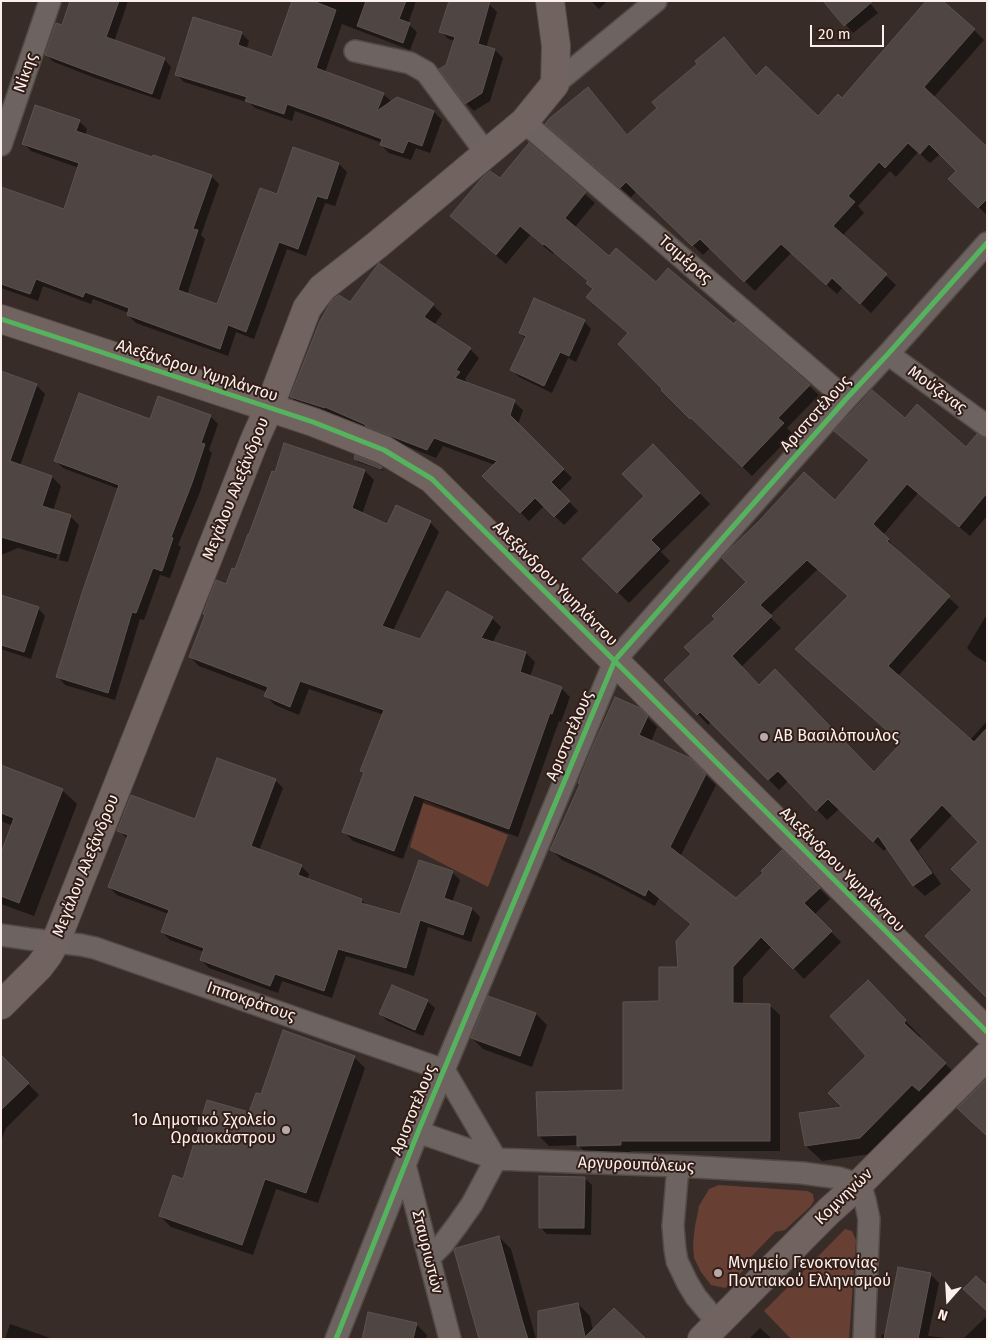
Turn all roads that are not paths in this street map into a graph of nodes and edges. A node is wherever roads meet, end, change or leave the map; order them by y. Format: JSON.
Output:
{"nodes":[{"id":1,"x":50,"y":1,"type":"edge"},
{"id":2,"x":550,"y":1,"type":"edge"},
{"id":3,"x":656,"y":1,"type":"edge"},
{"id":4,"x":355,"y":51,"type":"dead end"},
{"id":5,"x":555,"y":84,"type":"junction"},
{"id":6,"x":524,"y":122,"type":"junction"},
{"id":7,"x":1,"y":145,"type":"edge"},
{"id":8,"x":486,"y":153,"type":"junction"},
{"id":9,"x":987,"y":243,"type":"edge"},
{"id":10,"x":1,"y":319,"type":"edge"},
{"id":11,"x":888,"y":354,"type":"junction"},
{"id":12,"x":846,"y":399,"type":"junction"},
{"id":13,"x":269,"y":408,"type":"junction"},
{"id":14,"x":987,"y":426,"type":"edge"},
{"id":15,"x":615,"y":660,"type":"junction"},
{"id":16,"x":1,"y":935,"type":"edge"},
{"id":17,"x":56,"y":941,"type":"junction"},
{"id":18,"x":1,"y":1005,"type":"edge"},
{"id":19,"x":987,"y":1032,"type":"edge"},
{"id":20,"x":987,"y":1056,"type":"edge"},
{"id":21,"x":444,"y":1070,"type":"junction"},
{"id":22,"x":418,"y":1132,"type":"junction"},
{"id":23,"x":496,"y":1159,"type":"junction"},
{"id":24,"x":405,"y":1165,"type":"junction"},
{"id":25,"x":678,"y":1166,"type":"junction"},
{"id":26,"x":858,"y":1185,"type":"junction"},
{"id":27,"x":429,"y":1258,"type":"junction"},
{"id":28,"x":709,"y":1331,"type":"edge"},
{"id":29,"x":336,"y":1339,"type":"edge"},
{"id":30,"x":450,"y":1339,"type":"edge"},
{"id":31,"x":864,"y":1339,"type":"edge"}],
"edges":[{"from":1,"to":7,"type":"street","name":"Νίκης"},
{"from":2,"to":5,"type":"street"},
{"from":3,"to":5,"type":"street","name":"Μεγάλου Αλεξάνδρου"},
{"from":4,"to":8,"type":"street"},
{"from":5,"to":6,"type":"street","name":"Μεγάλου Αλεξάνδρου"},
{"from":6,"to":8,"type":"street","name":"Μεγάλου Αλεξάνδρου"},
{"from":6,"to":12,"type":"street","name":"Τσιμέρας"},
{"from":8,"to":13,"type":"street","name":"Μεγάλου Αλεξάνδρου"},
{"from":9,"to":11,"type":"street","name":"Αριστοτέλους"},
{"from":10,"to":13,"type":"street","name":"Αλεξάνδρου Υψηλάντου"},
{"from":11,"to":12,"type":"street","name":"Αριστοτέλους"},
{"from":11,"to":14,"type":"street","name":"Μούζενας"},
{"from":12,"to":15,"type":"street","name":"Αριστοτέλους"},
{"from":13,"to":15,"type":"street","name":"Αλεξάνδρου Υψηλάντου"},
{"from":13,"to":17,"type":"street","name":"Μεγάλου Αλεξάνδρου"},
{"from":15,"to":19,"type":"street","name":"Αλεξάνδρου Υψηλάντου"},
{"from":15,"to":21,"type":"street","name":"Αριστοτέλους"},
{"from":16,"to":17,"type":"street","name":"Ιπποκράτους"},
{"from":17,"to":18,"type":"street","name":"Μεγάλου Αλεξάνδρου"},
{"from":17,"to":21,"type":"street","name":"Ιπποκράτους"},
{"from":20,"to":26,"type":"street","name":"Κομνηνών"},
{"from":21,"to":22,"type":"street","name":"Αριστοτέλους"},
{"from":21,"to":23,"type":"street"},
{"from":22,"to":23,"type":"street","name":"Αργυρουπόλεως"},
{"from":22,"to":24,"type":"street","name":"Αριστοτέλους"},
{"from":23,"to":25,"type":"street","name":"Αργυρουπόλεως"},
{"from":23,"to":27,"type":"street"},
{"from":24,"to":27,"type":"street","name":"Σταυριωτών"},
{"from":24,"to":29,"type":"street","name":"Αριστοτέλους"},
{"from":25,"to":26,"type":"street","name":"Αργυρουπόλεως"},
{"from":25,"to":28,"type":"street"},
{"from":26,"to":28,"type":"street","name":"Κομνηνών"},
{"from":26,"to":31,"type":"street"},
{"from":27,"to":30,"type":"street","name":"Σταυριωτών"}]}
